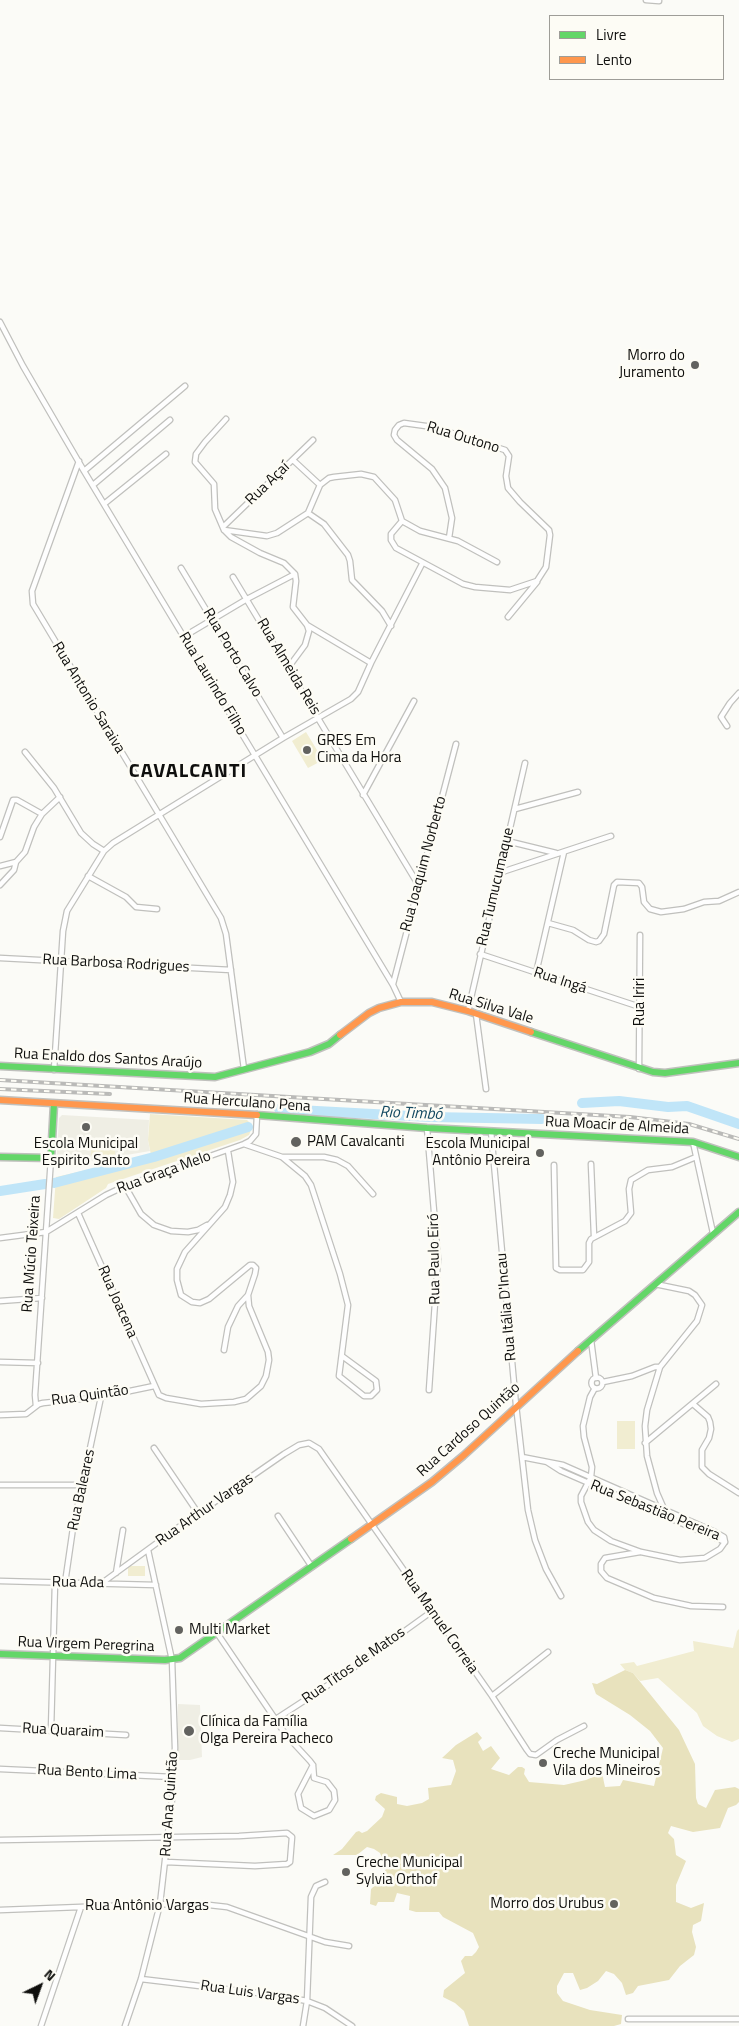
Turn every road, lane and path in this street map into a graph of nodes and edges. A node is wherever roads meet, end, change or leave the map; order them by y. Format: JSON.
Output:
{"nodes":[{"id":1,"x":646,"y":0,"type":"edge"},
{"id":2,"x":659,"y":1,"type":"edge"},
{"id":3,"x":0,"y":322,"type":"edge"},
{"id":4,"x":185,"y":386,"type":"dead end"},
{"id":5,"x":226,"y":419,"type":"dead end"},
{"id":6,"x":170,"y":420,"type":"dead end"},
{"id":7,"x":313,"y":440,"type":"dead end"},
{"id":8,"x":166,"y":454,"type":"dead end"},
{"id":9,"x":293,"y":460,"type":"junction"},
{"id":10,"x":79,"y":461,"type":"junction"},
{"id":11,"x":84,"y":471,"type":"junction"},
{"id":12,"x":93,"y":485,"type":"junction"},
{"id":13,"x":320,"y":485,"type":"junction"},
{"id":14,"x":104,"y":504,"type":"junction"},
{"id":15,"x":308,"y":513,"type":"junction"},
{"id":16,"x":402,"y":521,"type":"junction"},
{"id":17,"x":223,"y":529,"type":"junction"},
{"id":18,"x":449,"y":538,"type":"junction"},
{"id":19,"x":497,"y":562,"type":"dead end"},
{"id":20,"x":422,"y":564,"type":"junction"},
{"id":21,"x":181,"y":568,"type":"dead end"},
{"id":22,"x":295,"y":574,"type":"junction"},
{"id":23,"x":233,"y":577,"type":"dead end"},
{"id":24,"x":537,"y":581,"type":"junction"},
{"id":25,"x":247,"y":599,"type":"junction"},
{"id":26,"x":508,"y":618,"type":"dead end"},
{"id":27,"x":212,"y":620,"type":"junction"},
{"id":28,"x":307,"y":625,"type":"junction"},
{"id":29,"x":391,"y":626,"type":"junction"},
{"id":30,"x":183,"y":637,"type":"junction"},
{"id":31,"x":371,"y":663,"type":"junction"},
{"id":32,"x":288,"y":668,"type":"junction"},
{"id":33,"x":739,"y":693,"type":"edge"},
{"id":34,"x":414,"y":701,"type":"dead end"},
{"id":35,"x":317,"y":717,"type":"junction"},
{"id":36,"x":727,"y":726,"type":"dead end"},
{"id":37,"x":283,"y":738,"type":"junction"},
{"id":38,"x":456,"y":744,"type":"dead end"},
{"id":39,"x":25,"y":752,"type":"dead end"},
{"id":40,"x":255,"y":756,"type":"junction"},
{"id":41,"x":525,"y":763,"type":"dead end"},
{"id":42,"x":578,"y":792,"type":"dead end"},
{"id":43,"x":363,"y":795,"type":"junction"},
{"id":44,"x":60,"y":797,"type":"junction"},
{"id":45,"x":515,"y":809,"type":"junction"},
{"id":46,"x":42,"y":814,"type":"junction"},
{"id":47,"x":159,"y":816,"type":"junction"},
{"id":48,"x":612,"y":836,"type":"dead end"},
{"id":49,"x":0,"y":837,"type":"edge"},
{"id":50,"x":507,"y":840,"type":"junction"},
{"id":51,"x":104,"y":851,"type":"junction"},
{"id":52,"x":564,"y":852,"type":"junction"},
{"id":53,"x":557,"y":854,"type":"junction"},
{"id":54,"x":16,"y":862,"type":"junction"},
{"id":55,"x":0,"y":866,"type":"edge"},
{"id":56,"x":499,"y":873,"type":"junction"},
{"id":57,"x":88,"y":876,"type":"junction"},
{"id":58,"x":0,"y":885,"type":"edge"},
{"id":59,"x":419,"y":886,"type":"junction"},
{"id":60,"x":739,"y":892,"type":"edge"},
{"id":61,"x":157,"y":909,"type":"dead end"},
{"id":62,"x":548,"y":923,"type":"junction"},
{"id":63,"x":640,"y":936,"type":"dead end"},
{"id":64,"x":480,"y":954,"type":"junction"},
{"id":65,"x":0,"y":958,"type":"edge"},
{"id":66,"x":62,"y":960,"type":"junction"},
{"id":67,"x":231,"y":970,"type":"junction"},
{"id":68,"x":536,"y":973,"type":"junction"},
{"id":69,"x":393,"y":984,"type":"junction"},
{"id":70,"x":401,"y":1002,"type":"junction"},
{"id":71,"x":640,"y":1006,"type":"junction"},
{"id":72,"x":468,"y":1011,"type":"junction"},
{"id":73,"x":476,"y":1014,"type":"junction"},
{"id":74,"x":739,"y":1063,"type":"edge"},
{"id":75,"x":0,"y":1066,"type":"edge"},
{"id":76,"x":244,"y":1069,"type":"junction"},
{"id":77,"x":639,"y":1069,"type":"junction"},
{"id":78,"x":54,"y":1070,"type":"junction"},
{"id":79,"x":486,"y":1089,"type":"dead end"},
{"id":80,"x":0,"y":1100,"type":"edge"},
{"id":81,"x":54,"y":1104,"type":"junction"},
{"id":82,"x":257,"y":1116,"type":"junction"},
{"id":83,"x":427,"y":1128,"type":"junction"},
{"id":84,"x":491,"y":1131,"type":"junction"},
{"id":85,"x":693,"y":1142,"type":"junction"},
{"id":86,"x":244,"y":1144,"type":"junction"},
{"id":87,"x":228,"y":1151,"type":"junction"},
{"id":88,"x":696,"y":1156,"type":"junction"},
{"id":89,"x":0,"y":1157,"type":"edge"},
{"id":90,"x":282,"y":1157,"type":"junction"},
{"id":91,"x":739,"y":1157,"type":"edge"},
{"id":92,"x":51,"y":1158,"type":"junction"},
{"id":93,"x":591,"y":1164,"type":"dead end"},
{"id":94,"x":554,"y":1165,"type":"dead end"},
{"id":95,"x":125,"y":1186,"type":"junction"},
{"id":96,"x":373,"y":1194,"type":"dead end"},
{"id":97,"x":78,"y":1212,"type":"junction"},
{"id":98,"x":739,"y":1212,"type":"edge"},
{"id":99,"x":208,"y":1224,"type":"junction"},
{"id":100,"x":46,"y":1232,"type":"junction"},
{"id":101,"x":712,"y":1233,"type":"junction"},
{"id":102,"x":594,"y":1236,"type":"junction"},
{"id":103,"x":0,"y":1238,"type":"edge"},
{"id":104,"x":655,"y":1284,"type":"junction"},
{"id":105,"x":248,"y":1295,"type":"junction"},
{"id":106,"x":42,"y":1298,"type":"junction"},
{"id":107,"x":0,"y":1301,"type":"edge"},
{"id":108,"x":591,"y":1340,"type":"junction"},
{"id":109,"x":224,"y":1350,"type":"dead end"},
{"id":110,"x":342,"y":1356,"type":"junction"},
{"id":111,"x":0,"y":1362,"type":"edge"},
{"id":112,"x":38,"y":1363,"type":"junction"},
{"id":113,"x":660,"y":1368,"type":"junction"},
{"id":114,"x":596,"y":1378,"type":"junction"},
{"id":115,"x":602,"y":1382,"type":"junction"},
{"id":116,"x":716,"y":1384,"type":"dead end"},
{"id":117,"x":154,"y":1386,"type":"junction"},
{"id":118,"x":595,"y":1388,"type":"junction"},
{"id":119,"x":429,"y":1390,"type":"dead end"},
{"id":120,"x":102,"y":1397,"type":"junction"},
{"id":121,"x":693,"y":1404,"type":"junction"},
{"id":122,"x":516,"y":1405,"type":"junction"},
{"id":123,"x":36,"y":1406,"type":"junction"},
{"id":124,"x":0,"y":1415,"type":"edge"},
{"id":125,"x":309,"y":1443,"type":"joint"},
{"id":126,"x":645,"y":1443,"type":"junction"},
{"id":127,"x":154,"y":1448,"type":"dead end"},
{"id":128,"x":522,"y":1458,"type":"junction"},
{"id":129,"x":547,"y":1462,"type":"junction"},
{"id":130,"x":591,"y":1477,"type":"junction"},
{"id":131,"x":588,"y":1483,"type":"junction"},
{"id":132,"x":0,"y":1485,"type":"edge"},
{"id":133,"x":82,"y":1485,"type":"junction"},
{"id":134,"x":739,"y":1493,"type":"edge"},
{"id":135,"x":664,"y":1509,"type":"junction"},
{"id":136,"x":198,"y":1513,"type":"junction"},
{"id":137,"x":278,"y":1516,"type":"dead end"},
{"id":138,"x":664,"y":1516,"type":"junction"},
{"id":139,"x":372,"y":1524,"type":"junction"},
{"id":140,"x":123,"y":1530,"type":"dead end"},
{"id":141,"x":724,"y":1542,"type":"junction"},
{"id":142,"x":148,"y":1550,"type":"junction"},
{"id":143,"x":642,"y":1552,"type":"junction"},
{"id":144,"x":312,"y":1566,"type":"junction"},
{"id":145,"x":116,"y":1573,"type":"junction"},
{"id":146,"x":0,"y":1581,"type":"edge"},
{"id":147,"x":54,"y":1583,"type":"junction"},
{"id":148,"x":65,"y":1583,"type":"junction"},
{"id":149,"x":102,"y":1583,"type":"junction"},
{"id":150,"x":156,"y":1585,"type":"junction"},
{"id":151,"x":561,"y":1596,"type":"dead end"},
{"id":152,"x":724,"y":1607,"type":"dead end"},
{"id":153,"x":432,"y":1612,"type":"junction"},
{"id":154,"x":217,"y":1633,"type":"junction"},
{"id":155,"x":548,"y":1652,"type":"dead end"},
{"id":156,"x":0,"y":1654,"type":"edge"},
{"id":157,"x":53,"y":1656,"type":"junction"},
{"id":158,"x":172,"y":1660,"type":"junction"},
{"id":159,"x":492,"y":1696,"type":"junction"},
{"id":160,"x":276,"y":1719,"type":"junction"},
{"id":161,"x":584,"y":1726,"type":"dead end"},
{"id":162,"x":0,"y":1728,"type":"edge"},
{"id":163,"x":51,"y":1730,"type":"junction"},
{"id":164,"x":126,"y":1735,"type":"dead end"},
{"id":165,"x":313,"y":1765,"type":"junction"},
{"id":166,"x":0,"y":1769,"type":"edge"},
{"id":167,"x":173,"y":1777,"type":"junction"},
{"id":168,"x":167,"y":1838,"type":"junction"},
{"id":169,"x":0,"y":1840,"type":"edge"},
{"id":170,"x":166,"y":1862,"type":"junction"},
{"id":171,"x":325,"y":1882,"type":"dead end"},
{"id":172,"x":160,"y":1904,"type":"junction"},
{"id":173,"x":81,"y":1907,"type":"junction"},
{"id":174,"x":0,"y":1910,"type":"edge"},
{"id":175,"x":308,"y":1936,"type":"junction"},
{"id":176,"x":348,"y":1946,"type":"dead end"},
{"id":177,"x":141,"y":1979,"type":"junction"},
{"id":178,"x":307,"y":2001,"type":"junction"},
{"id":179,"x":628,"y":2019,"type":"dead end"},
{"id":180,"x":739,"y":2019,"type":"edge"},
{"id":181,"x":41,"y":2026,"type":"edge"},
{"id":182,"x":125,"y":2026,"type":"edge"},
{"id":183,"x":303,"y":2026,"type":"edge"},
{"id":184,"x":352,"y":2026,"type":"edge"}],
"edges":[{"from":1,"to":2,"type":"street"},
{"from":3,"to":10,"type":"street","name":"Rua Laurindo Filho"},
{"from":4,"to":11,"type":"street"},
{"from":5,"to":17,"type":"street"},
{"from":6,"to":12,"type":"street"},
{"from":7,"to":9,"type":"street","name":"Rua Açaí"},
{"from":8,"to":14,"type":"street"},
{"from":9,"to":13,"type":"street"},
{"from":9,"to":17,"type":"street","name":"Rua Açaí"},
{"from":10,"to":11,"type":"street","name":"Rua Laurindo Filho"},
{"from":10,"to":47,"type":"street","name":"Rua Antonio Saraiva"},
{"from":11,"to":12,"type":"street","name":"Rua Laurindo Filho"},
{"from":12,"to":14,"type":"street","name":"Rua Laurindo Filho"},
{"from":13,"to":15,"type":"street"},
{"from":13,"to":16,"type":"street"},
{"from":14,"to":30,"type":"street","name":"Rua Laurindo Filho"},
{"from":15,"to":17,"type":"street"},
{"from":15,"to":29,"type":"street"},
{"from":16,"to":18,"type":"street"},
{"from":16,"to":20,"type":"street"},
{"from":17,"to":22,"type":"street"},
{"from":18,"to":19,"type":"street"},
{"from":18,"to":24,"type":"street","name":"Rua Outono"},
{"from":20,"to":24,"type":"street"},
{"from":20,"to":29,"type":"street"},
{"from":21,"to":27,"type":"street","name":"Rua Porto Calvo"},
{"from":22,"to":25,"type":"street"},
{"from":22,"to":28,"type":"street"},
{"from":23,"to":25,"type":"street","name":"Rua Almeida Reis"},
{"from":24,"to":26,"type":"street"},
{"from":25,"to":27,"type":"street"},
{"from":25,"to":32,"type":"street","name":"Rua Almeida Reis"},
{"from":27,"to":30,"type":"street"},
{"from":27,"to":37,"type":"street","name":"Rua Porto Calvo"},
{"from":28,"to":31,"type":"street"},
{"from":28,"to":32,"type":"street"},
{"from":29,"to":31,"type":"street"},
{"from":30,"to":40,"type":"street","name":"Rua Laurindo Filho"},
{"from":31,"to":35,"type":"street"},
{"from":32,"to":35,"type":"street","name":"Rua Almeida Reis"},
{"from":33,"to":36,"type":"street"},
{"from":34,"to":43,"type":"street"},
{"from":35,"to":37,"type":"street"},
{"from":35,"to":43,"type":"street","name":"Rua Almeida Reis"},
{"from":37,"to":40,"type":"street"},
{"from":38,"to":59,"type":"street","name":"Rua Joaquim Norberto"},
{"from":39,"to":44,"type":"street"},
{"from":40,"to":47,"type":"street"},
{"from":40,"to":69,"type":"street","name":"Rua Laurindo Filho"},
{"from":41,"to":45,"type":"street","name":"Rua Tumucumaque"},
{"from":42,"to":45,"type":"street"},
{"from":43,"to":59,"type":"street","name":"Rua Almeida Reis"},
{"from":44,"to":46,"type":"street"},
{"from":44,"to":51,"type":"street"},
{"from":45,"to":50,"type":"street","name":"Rua Tumucumaque"},
{"from":46,"to":49,"type":"street"},
{"from":46,"to":54,"type":"street"},
{"from":47,"to":51,"type":"street"},
{"from":47,"to":67,"type":"street","name":"Rua Antonio Saraiva"},
{"from":48,"to":52,"type":"street"},
{"from":50,"to":53,"type":"street"},
{"from":50,"to":56,"type":"street","name":"Rua Tumucumaque"},
{"from":51,"to":57,"type":"street"},
{"from":52,"to":53,"type":"street"},
{"from":52,"to":62,"type":"street"},
{"from":53,"to":56,"type":"street"},
{"from":54,"to":55,"type":"street"},
{"from":54,"to":58,"type":"street"},
{"from":56,"to":64,"type":"street","name":"Rua Tumucumaque"},
{"from":57,"to":61,"type":"street"},
{"from":57,"to":66,"type":"street"},
{"from":59,"to":69,"type":"street","name":"Rua Joaquim Norberto"},
{"from":60,"to":62,"type":"street"},
{"from":62,"to":68,"type":"street"},
{"from":63,"to":71,"type":"street","name":"Rua Iriri"},
{"from":64,"to":68,"type":"street","name":"Rua Ingá"},
{"from":64,"to":72,"type":"street","name":"Rua Tumucumaque"},
{"from":65,"to":66,"type":"street","name":"Rua Barbosa Rodrigues"},
{"from":66,"to":67,"type":"street","name":"Rua Barbosa Rodrigues"},
{"from":66,"to":78,"type":"street"},
{"from":67,"to":76,"type":"street","name":"Rua Antonio Saraiva"},
{"from":68,"to":71,"type":"street","name":"Rua Ingá"},
{"from":69,"to":70,"type":"street","name":"Rua Laurindo Filho"},
{"from":70,"to":72,"type":"street","name":"Rua Silva Vale"},
{"from":70,"to":76,"type":"street","name":"Rua Silva Vale"},
{"from":71,"to":77,"type":"street","name":"Rua Iriri"},
{"from":72,"to":73,"type":"street","name":"Rua Silva Vale"},
{"from":73,"to":77,"type":"street","name":"Rua Silva Vale"},
{"from":73,"to":79,"type":"street"},
{"from":74,"to":77,"type":"street","name":"Rua Silva Vale"},
{"from":75,"to":78,"type":"street","name":"Rua Enaldo dos Santos Araújo"},
{"from":76,"to":78,"type":"street","name":"Rua Enaldo dos Santos Araújo"},
{"from":80,"to":81,"type":"street","name":"Rua Herculano Pena"},
{"from":81,"to":82,"type":"street","name":"Rua Herculano Pena"},
{"from":81,"to":92,"type":"street","name":"Rua Múcio Teixeira"},
{"from":82,"to":83,"type":"street","name":"Rua Herculano Pena"},
{"from":82,"to":86,"type":"street"},
{"from":83,"to":84,"type":"street","name":"Rua Herculano Pena"},
{"from":83,"to":119,"type":"street","name":"Rua Paulo Eiró"},
{"from":84,"to":85,"type":"street","name":"Rua Moacir de Almeida"},
{"from":84,"to":122,"type":"street","name":"Rua Itália D'Incau"},
{"from":85,"to":88,"type":"street"},
{"from":85,"to":91,"type":"street","name":"Rua Moacir de Almeida"},
{"from":86,"to":87,"type":"street","name":"Rua Graça Melo"},
{"from":86,"to":90,"type":"street"},
{"from":87,"to":95,"type":"street","name":"Rua Graça Melo"},
{"from":87,"to":99,"type":"street"},
{"from":88,"to":101,"type":"street"},
{"from":88,"to":102,"type":"street"},
{"from":89,"to":92,"type":"street"},
{"from":90,"to":96,"type":"street"},
{"from":90,"to":110,"type":"street"},
{"from":92,"to":100,"type":"street","name":"Rua Múcio Teixeira"},
{"from":93,"to":102,"type":"street"},
{"from":94,"to":102,"type":"street"},
{"from":95,"to":97,"type":"street","name":"Rua Graça Melo"},
{"from":95,"to":99,"type":"street"},
{"from":97,"to":100,"type":"street","name":"Rua Graça Melo"},
{"from":97,"to":117,"type":"street","name":"Rua Joacena"},
{"from":98,"to":101,"type":"street","name":"Rua Cardoso Quintão"},
{"from":99,"to":105,"type":"street"},
{"from":100,"to":103,"type":"street","name":"Rua Graça Melo"},
{"from":100,"to":106,"type":"street","name":"Rua Múcio Teixeira"},
{"from":101,"to":104,"type":"street","name":"Rua Cardoso Quintão"},
{"from":104,"to":108,"type":"street","name":"Rua Cardoso Quintão"},
{"from":104,"to":113,"type":"street"},
{"from":105,"to":109,"type":"street"},
{"from":105,"to":117,"type":"street","name":"Rua Joacena"},
{"from":106,"to":107,"type":"street"},
{"from":106,"to":112,"type":"street","name":"Rua Múcio Teixeira"},
{"from":108,"to":114,"type":"street"},
{"from":108,"to":122,"type":"street","name":"Rua Cardoso Quintão"},
{"from":110,"to":110,"type":"street"},
{"from":111,"to":112,"type":"street"},
{"from":112,"to":123,"type":"street","name":"Rua Múcio Teixeira"},
{"from":113,"to":115,"type":"street"},
{"from":113,"to":126,"type":"street"},
{"from":114,"to":115,"type":"street"},
{"from":114,"to":118,"type":"street"},
{"from":115,"to":118,"type":"street"},
{"from":116,"to":121,"type":"street"},
{"from":117,"to":120,"type":"street","name":"Rua Quintão"},
{"from":118,"to":130,"type":"street"},
{"from":120,"to":123,"type":"street","name":"Rua Quintão"},
{"from":120,"to":133,"type":"street","name":"Rua Baleares"},
{"from":121,"to":126,"type":"street"},
{"from":121,"to":134,"type":"street"},
{"from":122,"to":128,"type":"street","name":"Rua Itália D'Incau"},
{"from":122,"to":139,"type":"street","name":"Rua Cardoso Quintão"},
{"from":123,"to":124,"type":"street","name":"Rua Quintão"},
{"from":125,"to":136,"type":"street","name":"Rua Arthur Vargas"},
{"from":125,"to":139,"type":"street","name":"Rua Manuel Correia"},
{"from":126,"to":135,"type":"street"},
{"from":127,"to":136,"type":"street"},
{"from":128,"to":129,"type":"street","name":"Rua Sebastião Pereira"},
{"from":128,"to":151,"type":"street","name":"Rua Itália D'Incau"},
{"from":129,"to":130,"type":"street","name":"Rua Sebastião Pereira"},
{"from":129,"to":131,"type":"street","name":"Rua Sebastião Pereira"},
{"from":130,"to":131,"type":"street"},
{"from":130,"to":135,"type":"street","name":"Rua Sebastião Pereira"},
{"from":131,"to":138,"type":"street","name":"Rua Sebastião Pereira"},
{"from":131,"to":143,"type":"street"},
{"from":132,"to":133,"type":"street"},
{"from":133,"to":148,"type":"street","name":"Rua Baleares"},
{"from":135,"to":138,"type":"street"},
{"from":135,"to":141,"type":"street","name":"Rua Sebastião Pereira"},
{"from":136,"to":142,"type":"street","name":"Rua Arthur Vargas"},
{"from":137,"to":144,"type":"street"},
{"from":138,"to":141,"type":"street","name":"Rua Sebastião Pereira"},
{"from":139,"to":144,"type":"street","name":"Rua Cardoso Quintão"},
{"from":139,"to":153,"type":"street","name":"Rua Manuel Correia"},
{"from":140,"to":145,"type":"street"},
{"from":141,"to":143,"type":"street"},
{"from":142,"to":145,"type":"street","name":"Rua Arthur Vargas"},
{"from":142,"to":150,"type":"street","name":"Rua Ana Quintão"},
{"from":143,"to":152,"type":"street"},
{"from":144,"to":154,"type":"street","name":"Rua Cardoso Quintão"},
{"from":145,"to":149,"type":"street","name":"Rua Arthur Vargas"},
{"from":146,"to":147,"type":"street","name":"Rua Ada"},
{"from":147,"to":148,"type":"street","name":"Rua Ada"},
{"from":147,"to":157,"type":"street"},
{"from":148,"to":149,"type":"street","name":"Rua Ada"},
{"from":149,"to":150,"type":"street","name":"Rua Ada"},
{"from":150,"to":158,"type":"street","name":"Rua Ana Quintão"},
{"from":153,"to":159,"type":"street","name":"Rua Manuel Correia"},
{"from":153,"to":160,"type":"street","name":"Rua Titos de Matos"},
{"from":154,"to":158,"type":"street","name":"Rua Cardoso Quintão"},
{"from":154,"to":160,"type":"street"},
{"from":155,"to":159,"type":"street"},
{"from":156,"to":157,"type":"street","name":"Rua Virgem Peregrina"},
{"from":157,"to":158,"type":"street","name":"Rua Virgem Peregrina"},
{"from":157,"to":163,"type":"street"},
{"from":158,"to":167,"type":"street","name":"Rua Ana Quintão"},
{"from":159,"to":161,"type":"street","name":"Rua Manuel Correia"},
{"from":160,"to":165,"type":"street"},
{"from":162,"to":163,"type":"street","name":"Rua Quaraim"},
{"from":163,"to":164,"type":"street","name":"Rua Quaraim"},
{"from":165,"to":165,"type":"street"},
{"from":166,"to":167,"type":"street","name":"Rua Bento Lima"},
{"from":167,"to":168,"type":"street","name":"Rua Ana Quintão"},
{"from":168,"to":169,"type":"street"},
{"from":168,"to":170,"type":"street","name":"Rua Ana Quintão"},
{"from":168,"to":170,"type":"street"},
{"from":170,"to":172,"type":"street","name":"Rua Ana Quintão"},
{"from":171,"to":175,"type":"street"},
{"from":172,"to":173,"type":"street","name":"Rua Antônio Vargas"},
{"from":172,"to":175,"type":"street","name":"Rua Antônio Vargas"},
{"from":172,"to":177,"type":"street","name":"Rua Ana Quintão"},
{"from":173,"to":174,"type":"street","name":"Rua Antônio Vargas"},
{"from":173,"to":181,"type":"street"},
{"from":175,"to":176,"type":"street","name":"Rua Antônio Vargas"},
{"from":175,"to":178,"type":"street"},
{"from":177,"to":178,"type":"street","name":"Rua Luis Vargas"},
{"from":177,"to":182,"type":"street","name":"Rua Ana Quintão"},
{"from":178,"to":183,"type":"street"},
{"from":178,"to":184,"type":"street","name":"Rua Luis Vargas"},
{"from":179,"to":180,"type":"street"}]}
